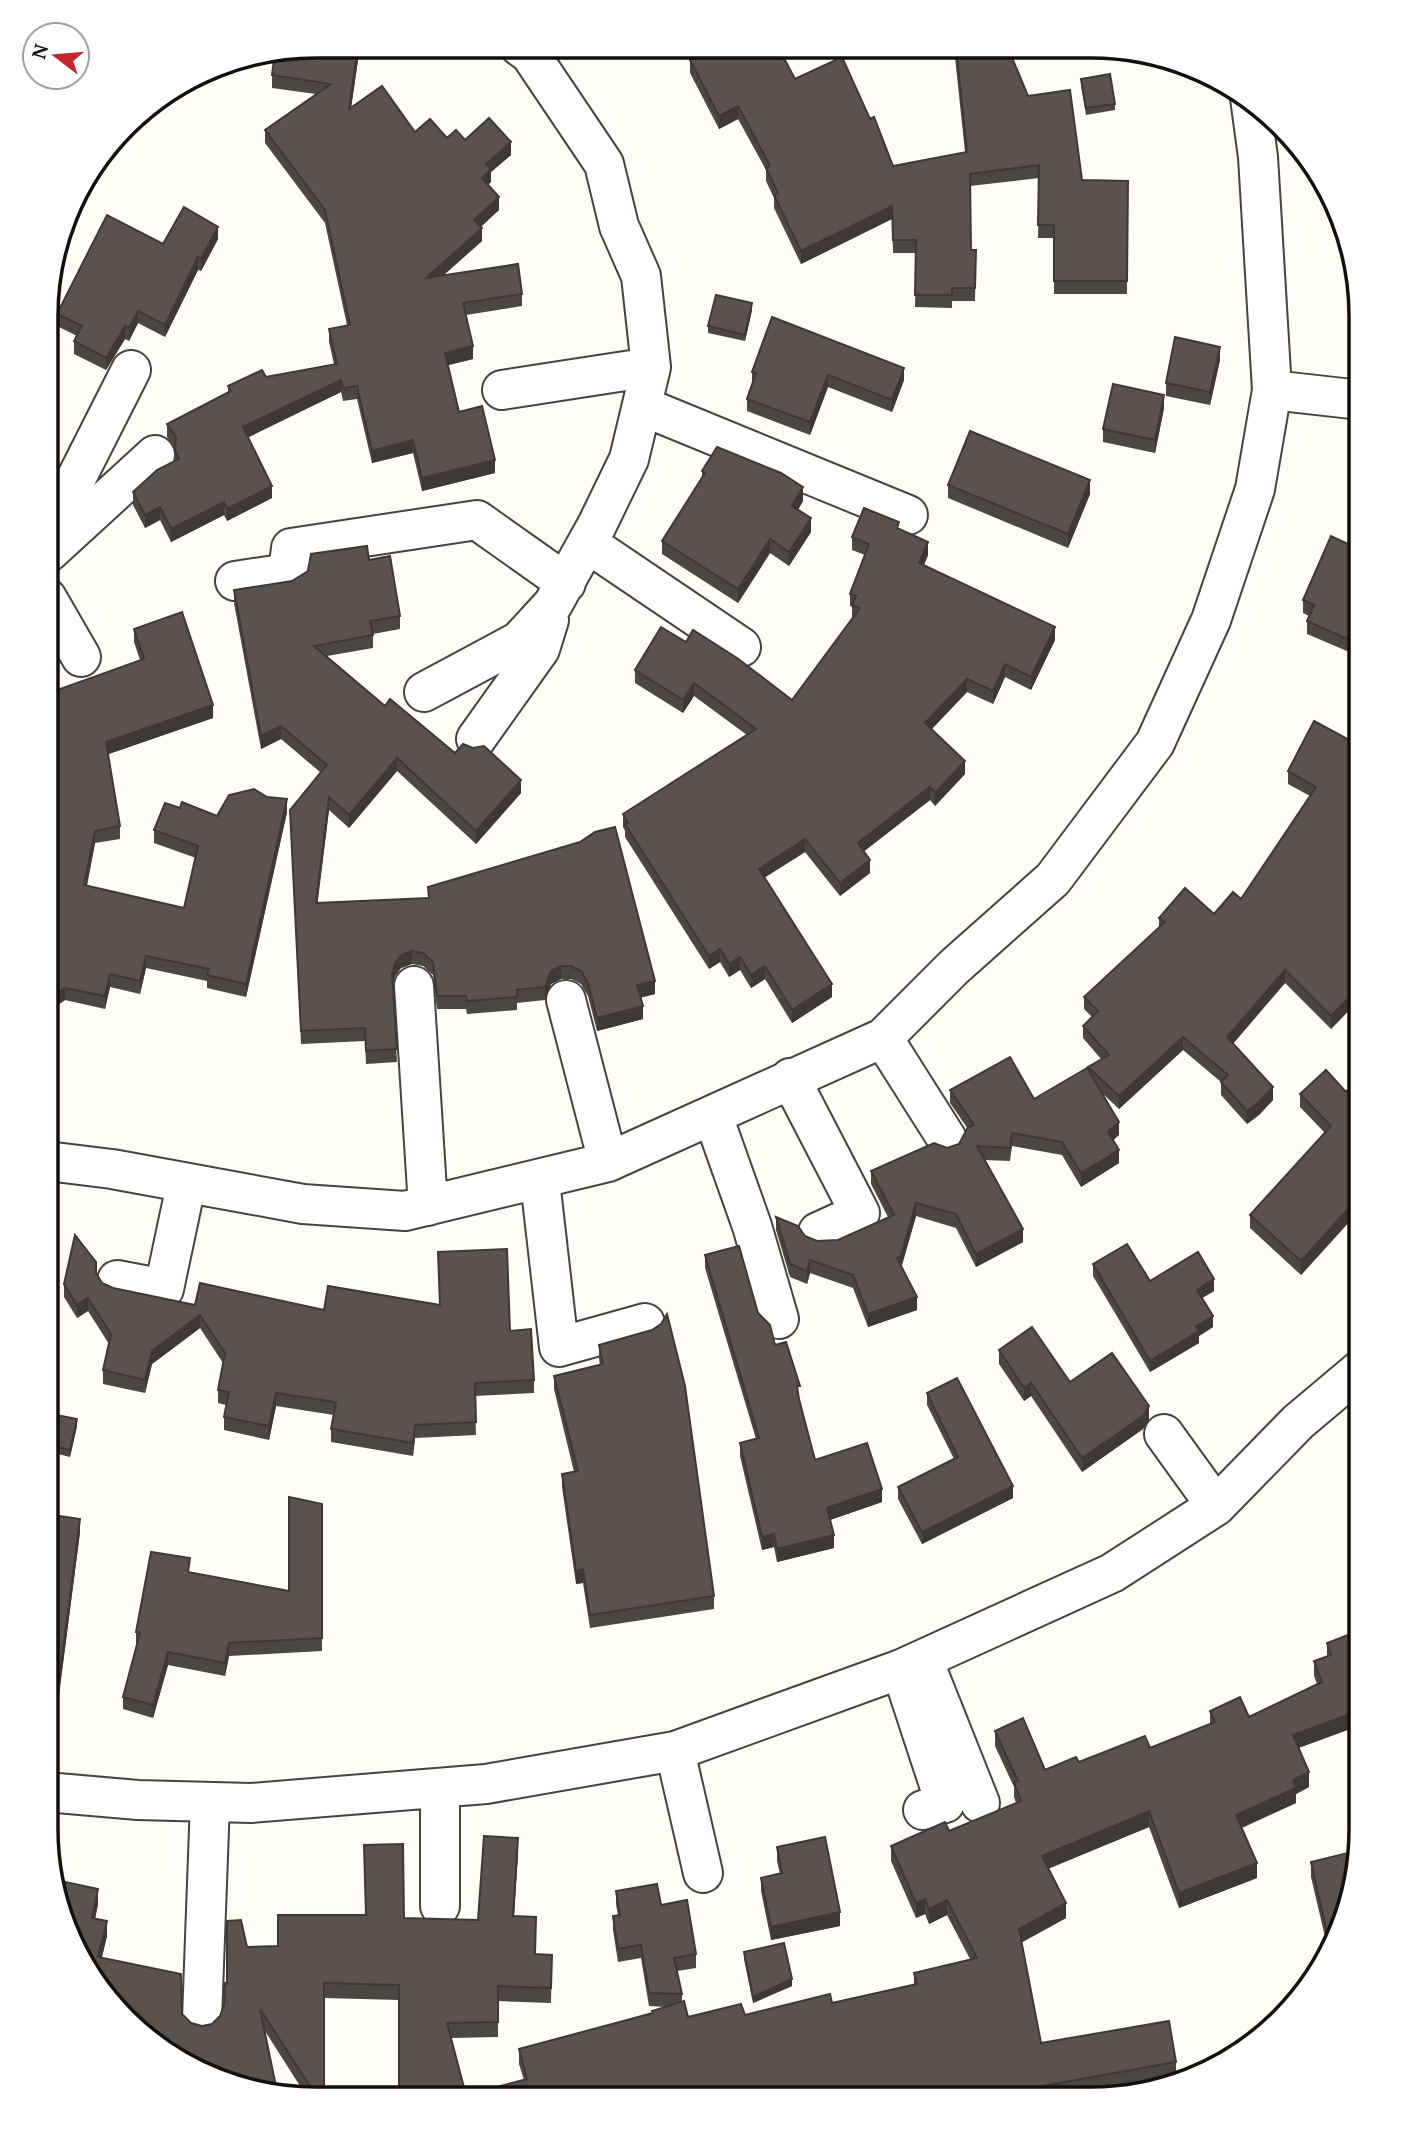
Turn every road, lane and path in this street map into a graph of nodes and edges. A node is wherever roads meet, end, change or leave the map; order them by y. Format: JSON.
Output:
{"nodes":[{"id":1,"x":533,"y":58,"type":"edge"},
{"id":2,"x":1252,"y":115,"type":"edge"},
{"id":3,"x":651,"y":368,"type":"junction"},
{"id":4,"x":131,"y":370,"type":"dead end"},
{"id":5,"x":502,"y":390,"type":"dead end"},
{"id":6,"x":1272,"y":390,"type":"junction"},
{"id":7,"x":1349,"y":399,"type":"edge"},
{"id":8,"x":642,"y":406,"type":"junction"},
{"id":9,"x":155,"y":455,"type":"dead end"},
{"id":10,"x":58,"y":514,"type":"edge"},
{"id":11,"x":908,"y":515,"type":"dead end"},
{"id":12,"x":58,"y":543,"type":"edge"},
{"id":13,"x":587,"y":543,"type":"junction"},
{"id":14,"x":235,"y":581,"type":"dead end"},
{"id":15,"x":559,"y":594,"type":"junction"},
{"id":16,"x":58,"y":618,"type":"edge"},
{"id":17,"x":741,"y":647,"type":"dead end"},
{"id":18,"x":80,"y":657,"type":"dead end"},
{"id":19,"x":424,"y":692,"type":"dead end"},
{"id":20,"x":476,"y":739,"type":"dead end"},
{"id":21,"x":414,"y":986,"type":"dead end"},
{"id":22,"x":566,"y":1000,"type":"dead end"},
{"id":23,"x":883,"y":1038,"type":"junction"},
{"id":24,"x":790,"y":1078,"type":"junction"},
{"id":25,"x":713,"y":1116,"type":"junction"},
{"id":26,"x":947,"y":1139,"type":"dead end"},
{"id":27,"x":608,"y":1162,"type":"junction"},
{"id":28,"x":58,"y":1163,"type":"edge"},
{"id":29,"x":540,"y":1181,"type":"junction"},
{"id":30,"x":186,"y":1185,"type":"junction"},
{"id":31,"x":428,"y":1206,"type":"junction"},
{"id":32,"x":818,"y":1232,"type":"dead end"},
{"id":33,"x":117,"y":1280,"type":"dead end"},
{"id":34,"x":779,"y":1319,"type":"dead end"},
{"id":35,"x":645,"y":1323,"type":"dead end"},
{"id":36,"x":1349,"y":1379,"type":"edge"},
{"id":37,"x":1164,"y":1434,"type":"dead end"},
{"id":38,"x":1216,"y":1506,"type":"junction"},
{"id":39,"x":912,"y":1664,"type":"junction"},
{"id":40,"x":676,"y":1751,"type":"junction"},
{"id":41,"x":440,"y":1788,"type":"junction"},
{"id":42,"x":58,"y":1793,"type":"edge"},
{"id":43,"x":210,"y":1802,"type":"junction"},
{"id":44,"x":980,"y":1803,"type":"dead end"},
{"id":45,"x":923,"y":1810,"type":"dead end"},
{"id":46,"x":703,"y":1873,"type":"dead end"},
{"id":47,"x":440,"y":1906,"type":"dead end"},
{"id":48,"x":202,"y":2019,"type":"dead end"}],
"edges":[{"from":1,"to":3,"type":"street"},
{"from":2,"to":6,"type":"street"},
{"from":3,"to":5,"type":"street"},
{"from":3,"to":8,"type":"street"},
{"from":4,"to":10,"type":"street"},
{"from":6,"to":7,"type":"street"},
{"from":6,"to":23,"type":"street"},
{"from":8,"to":11,"type":"street"},
{"from":8,"to":13,"type":"street"},
{"from":9,"to":12,"type":"street"},
{"from":13,"to":15,"type":"street"},
{"from":13,"to":17,"type":"street"},
{"from":14,"to":15,"type":"street"},
{"from":15,"to":19,"type":"street"},
{"from":15,"to":20,"type":"street"},
{"from":16,"to":18,"type":"street"},
{"from":21,"to":31,"type":"street"},
{"from":22,"to":27,"type":"street"},
{"from":23,"to":24,"type":"street"},
{"from":23,"to":26,"type":"street"},
{"from":24,"to":25,"type":"street"},
{"from":24,"to":32,"type":"street"},
{"from":25,"to":27,"type":"street"},
{"from":25,"to":34,"type":"street"},
{"from":27,"to":29,"type":"street"},
{"from":28,"to":30,"type":"street"},
{"from":29,"to":31,"type":"street"},
{"from":29,"to":35,"type":"street"},
{"from":30,"to":31,"type":"street"},
{"from":30,"to":33,"type":"street"},
{"from":36,"to":38,"type":"street"},
{"from":37,"to":38,"type":"street"},
{"from":38,"to":39,"type":"street"},
{"from":39,"to":40,"type":"street"},
{"from":39,"to":44,"type":"street"},
{"from":39,"to":45,"type":"street"},
{"from":40,"to":41,"type":"street"},
{"from":40,"to":46,"type":"street"},
{"from":41,"to":43,"type":"street"},
{"from":41,"to":47,"type":"street"},
{"from":42,"to":43,"type":"street"},
{"from":43,"to":48,"type":"street"}]}
